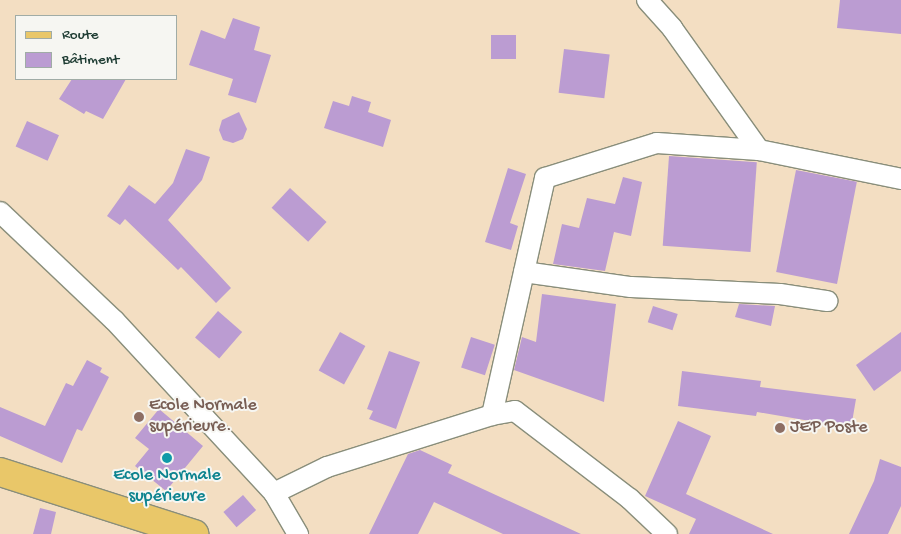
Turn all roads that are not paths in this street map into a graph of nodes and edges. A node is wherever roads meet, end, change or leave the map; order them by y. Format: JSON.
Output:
{"nodes":[{"id":1,"x":647,"y":0,"type":"edge"},
{"id":2,"x":759,"y":150,"type":"junction"},
{"id":3,"x":901,"y":179,"type":"edge"},
{"id":4,"x":0,"y":212,"type":"edge"},
{"id":5,"x":524,"y":272,"type":"junction"},
{"id":6,"x":827,"y":301,"type":"dead end"},
{"id":7,"x":492,"y":415,"type":"junction"},
{"id":8,"x":0,"y":472,"type":"edge"},
{"id":9,"x":274,"y":493,"type":"junction"},
{"id":10,"x":194,"y":534,"type":"edge"},
{"id":11,"x":298,"y":534,"type":"edge"},
{"id":12,"x":666,"y":534,"type":"edge"}],
"edges":[{"from":1,"to":2,"type":"street"},
{"from":2,"to":3,"type":"street"},
{"from":2,"to":5,"type":"street"},
{"from":4,"to":9,"type":"street"},
{"from":5,"to":6,"type":"street"},
{"from":5,"to":7,"type":"street"},
{"from":7,"to":9,"type":"street"},
{"from":7,"to":12,"type":"street"},
{"from":8,"to":10,"type":"main road"},
{"from":9,"to":11,"type":"street"}]}
